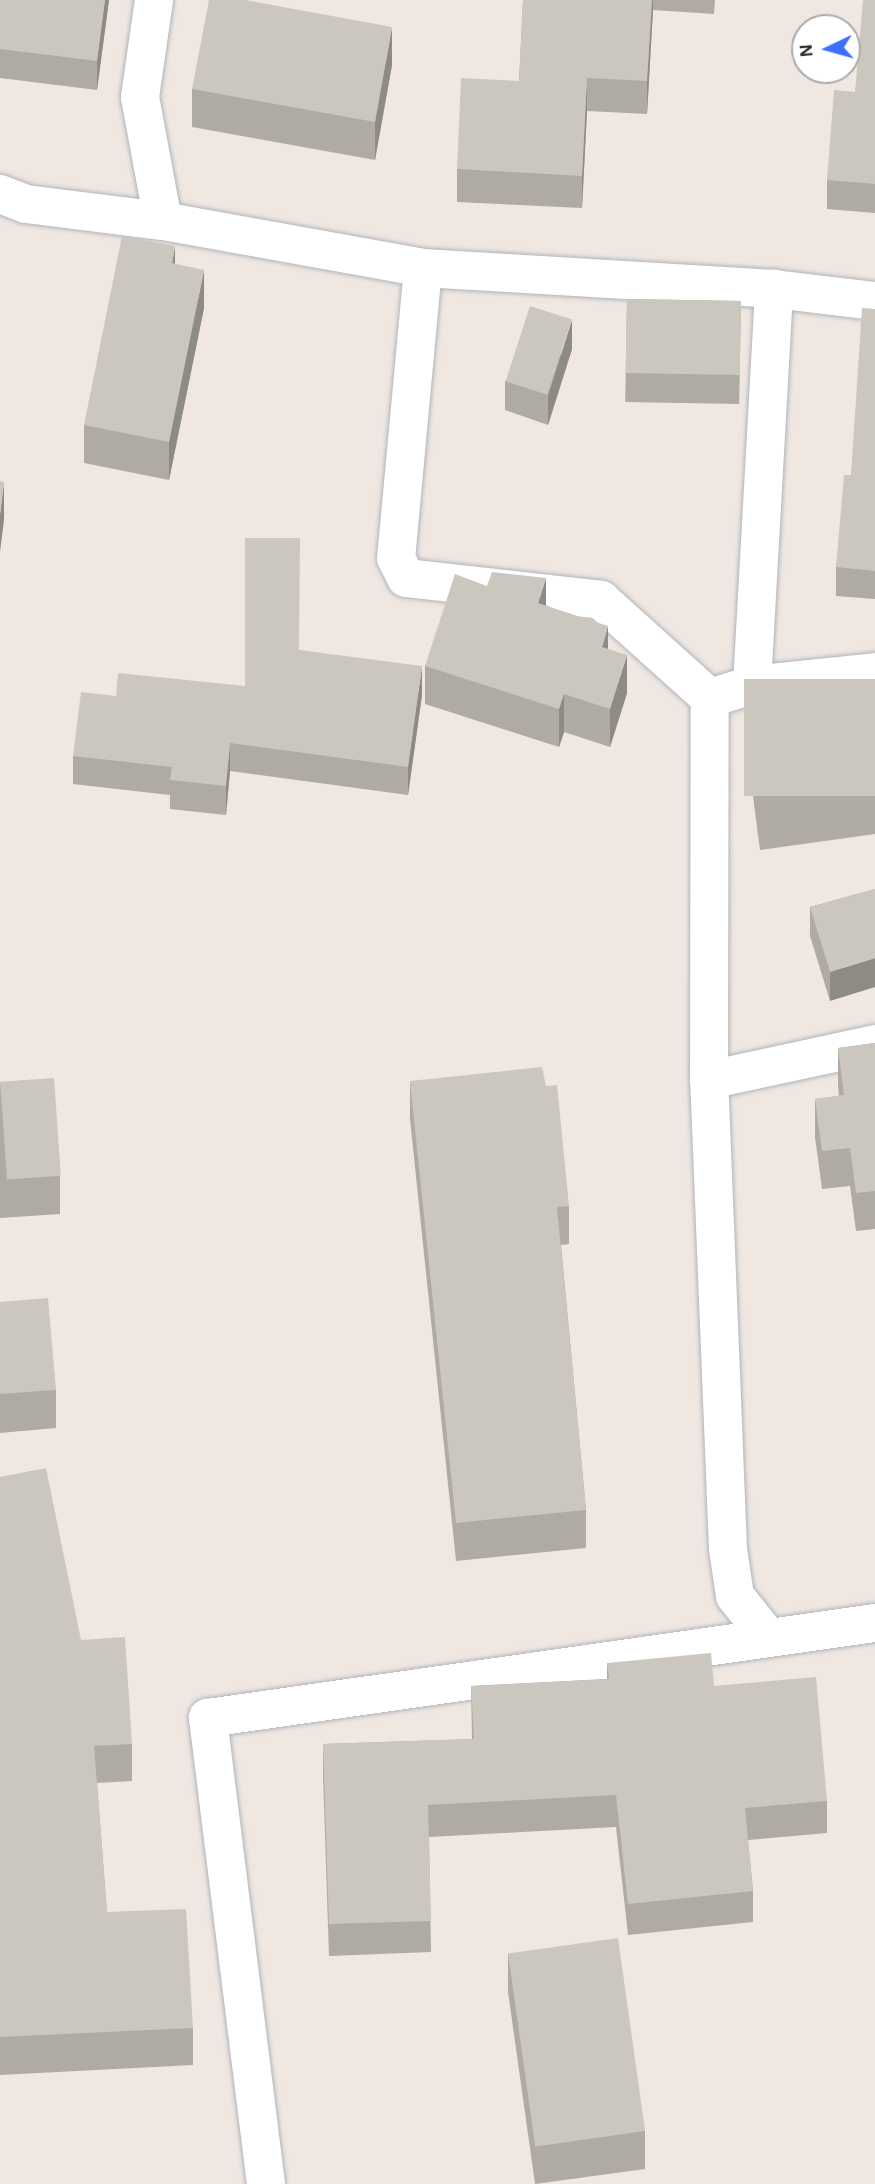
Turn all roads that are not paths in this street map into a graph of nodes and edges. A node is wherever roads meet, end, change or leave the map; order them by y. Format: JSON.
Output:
{"nodes":[{"id":1,"x":154,"y":0,"type":"edge"},
{"id":2,"x":0,"y":194,"type":"edge"},
{"id":3,"x":163,"y":221,"type":"junction"},
{"id":4,"x":423,"y":268,"type":"junction"},
{"id":5,"x":774,"y":289,"type":"junction"},
{"id":6,"x":875,"y":301,"type":"edge"},
{"id":7,"x":875,"y":672,"type":"edge"},
{"id":8,"x":752,"y":685,"type":"junction"},
{"id":9,"x":710,"y":698,"type":"junction"},
{"id":10,"x":875,"y":1044,"type":"edge"},
{"id":11,"x":709,"y":1080,"type":"junction"},
{"id":12,"x":875,"y":1623,"type":"edge"},
{"id":13,"x":767,"y":1636,"type":"junction"},
{"id":14,"x":266,"y":2184,"type":"edge"}],
"edges":[{"from":1,"to":3,"type":"street"},
{"from":2,"to":3,"type":"street"},
{"from":3,"to":4,"type":"street"},
{"from":4,"to":5,"type":"street"},
{"from":4,"to":9,"type":"street"},
{"from":5,"to":6,"type":"street"},
{"from":5,"to":8,"type":"street"},
{"from":7,"to":8,"type":"street"},
{"from":8,"to":9,"type":"street"},
{"from":9,"to":11,"type":"street"},
{"from":10,"to":11,"type":"street"},
{"from":11,"to":13,"type":"street"},
{"from":12,"to":13,"type":"street"},
{"from":13,"to":14,"type":"street"}]}
